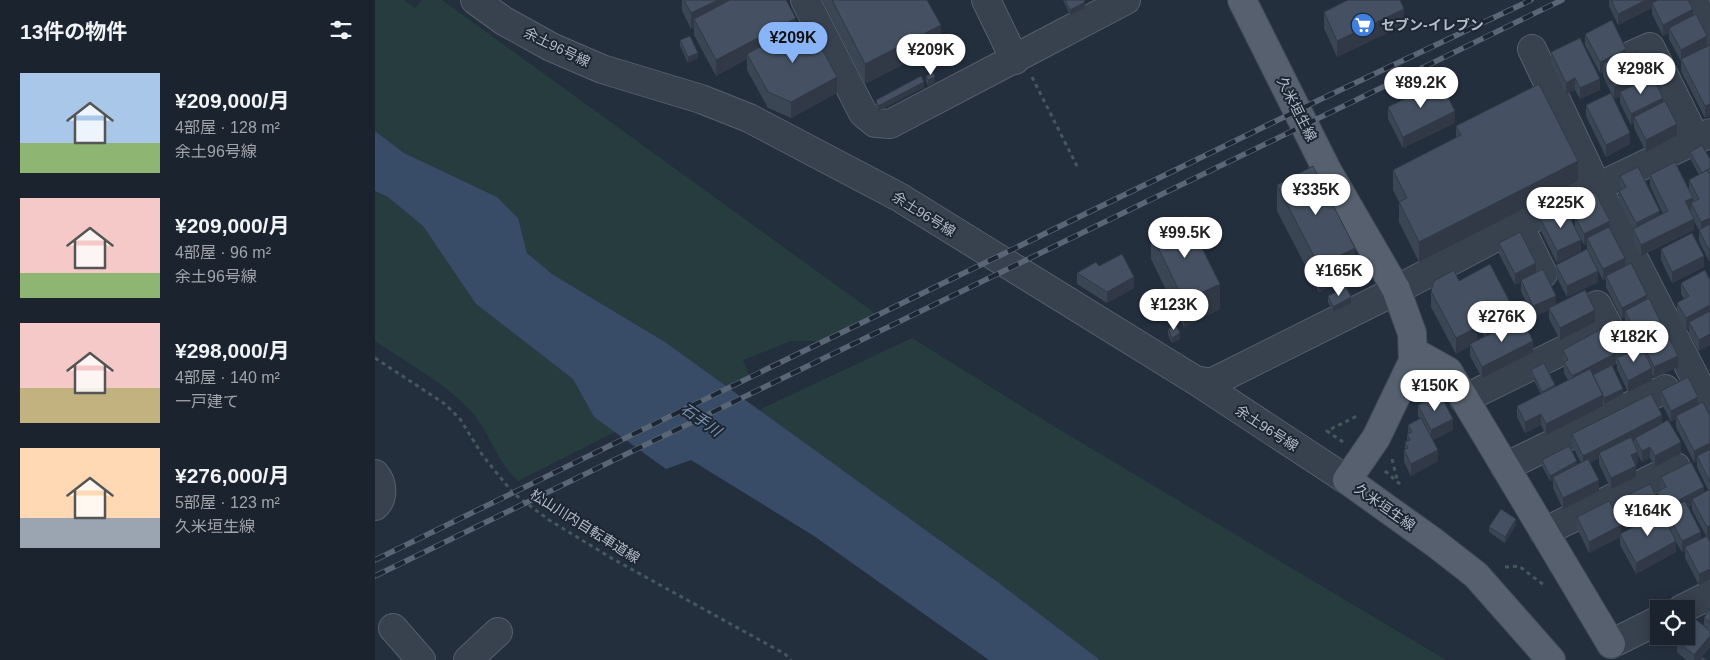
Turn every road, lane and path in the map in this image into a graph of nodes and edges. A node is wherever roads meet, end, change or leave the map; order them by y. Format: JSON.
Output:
{"nodes":[{"id":1,"x":475,"y":0,"type":"edge"},
{"id":2,"x":805,"y":0,"type":"edge"},
{"id":3,"x":986,"y":0,"type":"edge"},
{"id":4,"x":1126,"y":0,"type":"edge"},
{"id":5,"x":1242,"y":0,"type":"edge"},
{"id":6,"x":1693,"y":0,"type":"edge"},
{"id":7,"x":1709,"y":29,"type":"edge"},
{"id":8,"x":1532,"y":49,"type":"dead end"},
{"id":9,"x":1630,"y":56,"type":"edge"},
{"id":10,"x":1018,"y":57,"type":"junction"},
{"id":11,"x":1703,"y":136,"type":"edge"},
{"id":12,"x":1079,"y":170,"type":"dead end"},
{"id":13,"x":1597,"y":188,"type":"junction"},
{"id":14,"x":1519,"y":225,"type":"junction"},
{"id":15,"x":1543,"y":274,"type":"edge"},
{"id":16,"x":1396,"y":289,"type":"junction"},
{"id":17,"x":1609,"y":327,"type":"dead end"},
{"id":18,"x":1414,"y":352,"type":"junction"},
{"id":19,"x":375,"y":358,"type":"edge"},
{"id":20,"x":1701,"y":369,"type":"edge"},
{"id":21,"x":1195,"y":380,"type":"junction"},
{"id":22,"x":1665,"y":389,"type":"edge"},
{"id":23,"x":1464,"y":399,"type":"junction"},
{"id":24,"x":1710,"y":408,"type":"edge"},
{"id":25,"x":1505,"y":467,"type":"junction"},
{"id":26,"x":1676,"y":467,"type":"edge"},
{"id":27,"x":375,"y":474,"type":"edge"},
{"id":28,"x":1347,"y":480,"type":"junction"},
{"id":29,"x":375,"y":506,"type":"edge"},
{"id":30,"x":1545,"y":532,"type":"junction"},
{"id":31,"x":1710,"y":595,"type":"edge"},
{"id":32,"x":1695,"y":603,"type":"edge"},
{"id":33,"x":1650,"y":624,"type":"edge"},
{"id":34,"x":393,"y":628,"type":"dead end"},
{"id":35,"x":498,"y":632,"type":"dead end"},
{"id":36,"x":1611,"y":644,"type":"joint"},
{"id":37,"x":421,"y":660,"type":"edge"},
{"id":38,"x":468,"y":660,"type":"edge"},
{"id":39,"x":791,"y":660,"type":"edge"},
{"id":40,"x":1551,"y":660,"type":"edge"}],
"edges":[{"from":1,"to":21,"type":"street","name":"余土96号線"},
{"from":2,"to":10,"type":"street"},
{"from":3,"to":10,"type":"street"},
{"from":4,"to":10,"type":"street"},
{"from":5,"to":16,"type":"main road","name":"久米垣生線"},
{"from":6,"to":7,"type":"street"},
{"from":8,"to":13,"type":"street"},
{"from":9,"to":11,"type":"street"},
{"from":10,"to":12,"type":"path"},
{"from":11,"to":13,"type":"street"},
{"from":13,"to":14,"type":"street"},
{"from":13,"to":20,"type":"street"},
{"from":14,"to":15,"type":"street"},
{"from":14,"to":16,"type":"street"},
{"from":16,"to":18,"type":"main road","name":"久米垣生線"},
{"from":16,"to":21,"type":"street"},
{"from":17,"to":23,"type":"street"},
{"from":18,"to":23,"type":"main road"},
{"from":18,"to":28,"type":"main road","name":"久米垣生線"},
{"from":19,"to":39,"type":"path","name":"松山川内自転車道線"},
{"from":20,"to":24,"type":"street"},
{"from":21,"to":28,"type":"street","name":"余土96号線"},
{"from":22,"to":25,"type":"street"},
{"from":23,"to":25,"type":"main road"},
{"from":25,"to":30,"type":"main road"},
{"from":26,"to":30,"type":"street"},
{"from":27,"to":29,"type":"street"},
{"from":28,"to":40,"type":"main road","name":"久米垣生線"},
{"from":30,"to":36,"type":"main road"},
{"from":31,"to":32,"type":"street"},
{"from":33,"to":36,"type":"street"},
{"from":34,"to":37,"type":"street"},
{"from":35,"to":38,"type":"street"}]}
